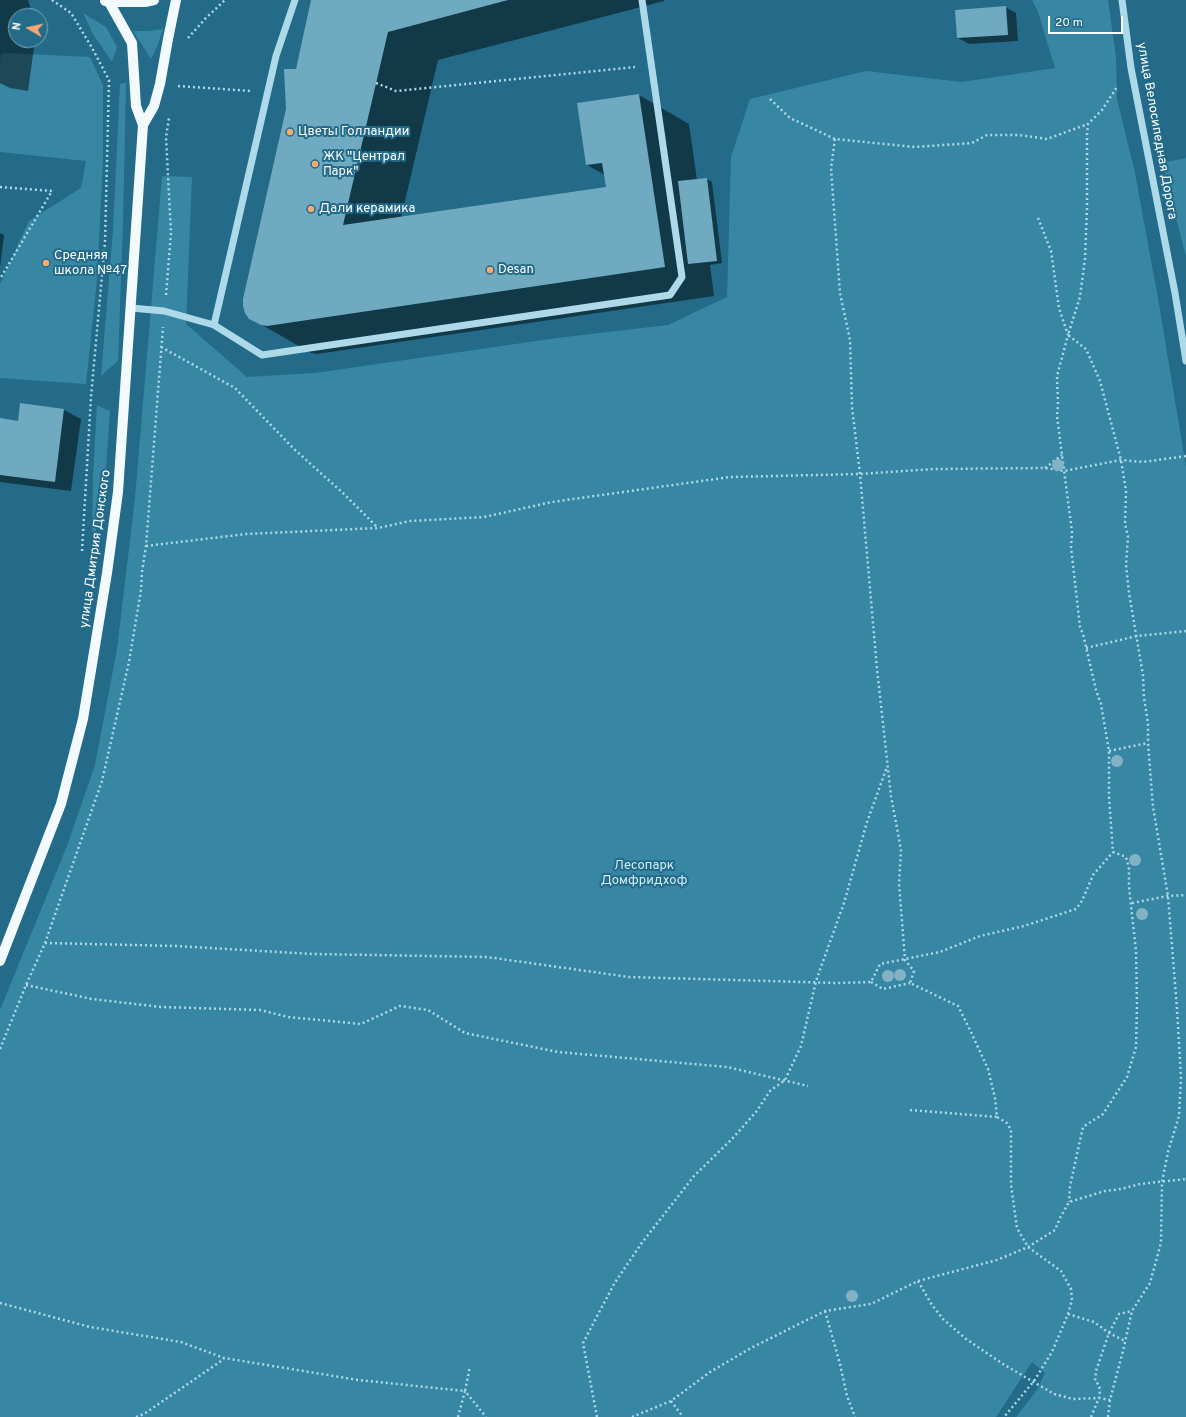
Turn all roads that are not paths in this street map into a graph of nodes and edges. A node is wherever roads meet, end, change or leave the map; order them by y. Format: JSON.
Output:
{"nodes":[{"id":1,"x":154,"y":0,"type":"edge"},
{"id":2,"x":176,"y":0,"type":"edge"},
{"id":3,"x":295,"y":0,"type":"edge"},
{"id":4,"x":642,"y":0,"type":"edge"},
{"id":5,"x":1122,"y":0,"type":"edge"},
{"id":6,"x":106,"y":1,"type":"edge"},
{"id":7,"x":143,"y":125,"type":"junction"},
{"id":8,"x":131,"y":308,"type":"junction"},
{"id":9,"x":214,"y":325,"type":"junction"},
{"id":10,"x":1184,"y":343,"type":"edge"},
{"id":11,"x":1186,"y":361,"type":"edge"},
{"id":12,"x":0,"y":961,"type":"edge"}],
"edges":[{"from":1,"to":6,"type":"main road","name":"улица Дмитрия Донского"},
{"from":2,"to":7,"type":"main road","name":"улица Дмитрия Донского"},
{"from":3,"to":9,"type":"street"},
{"from":4,"to":9,"type":"street"},
{"from":5,"to":10,"type":"street","name":"улица Велосипедная Дорога"},
{"from":6,"to":7,"type":"main road","name":"улица Дмитрия Донского"},
{"from":7,"to":8,"type":"main road","name":"улица Дмитрия Донского"},
{"from":8,"to":9,"type":"street"},
{"from":8,"to":12,"type":"main road","name":"улица Дмитрия Донского"},
{"from":10,"to":11,"type":"street","name":"улица Велосипедная Дорога"}]}
